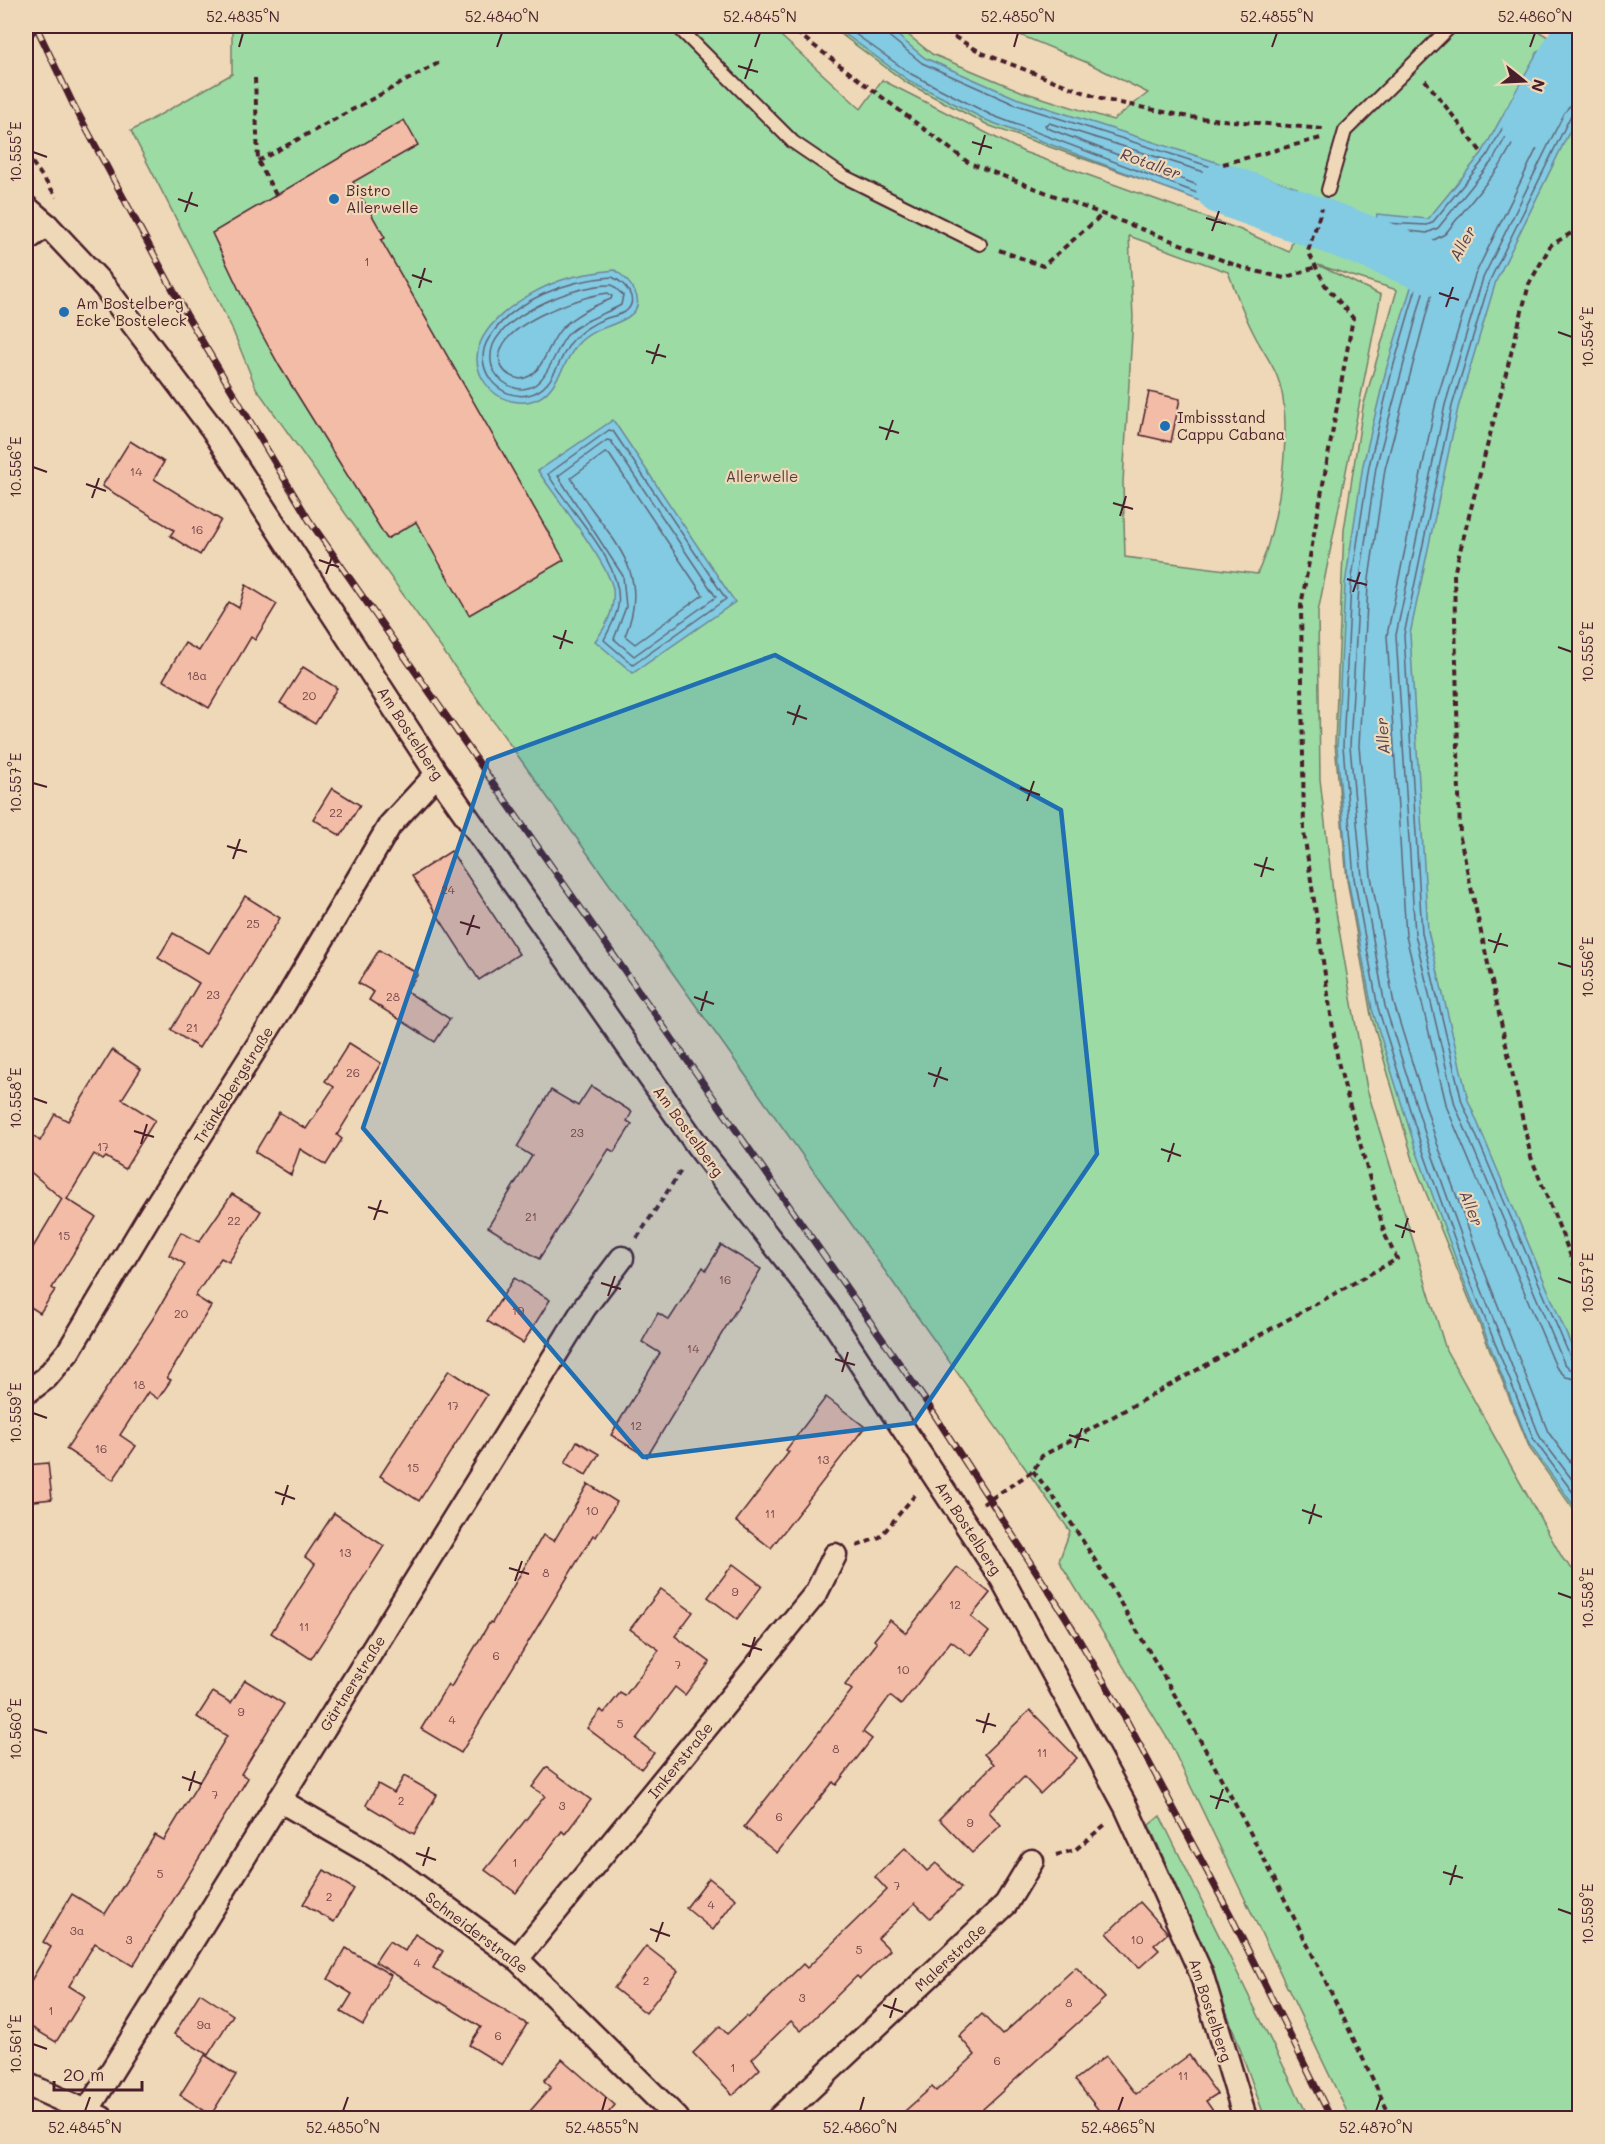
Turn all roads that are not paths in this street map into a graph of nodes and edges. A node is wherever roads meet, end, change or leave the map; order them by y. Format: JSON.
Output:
{"nodes":[{"id":1,"x":677,"y":26,"type":"edge"},
{"id":2,"x":1452,"y":26,"type":"edge"},
{"id":3,"x":1328,"y":190,"type":"road end"},
{"id":4,"x":26,"y":207,"type":"edge"},
{"id":5,"x":47,"y":225,"type":"junction"},
{"id":6,"x":26,"y":240,"type":"edge"},
{"id":7,"x":980,"y":244,"type":"road end"},
{"id":8,"x":437,"y":774,"type":"junction"},
{"id":9,"x":622,"y":1258,"type":"road end"},
{"id":10,"x":26,"y":1393,"type":"edge"},
{"id":11,"x":835,"y":1555,"type":"road end"},
{"id":12,"x":279,"y":1800,"type":"junction"},
{"id":13,"x":1032,"y":1861,"type":"road end"},
{"id":14,"x":517,"y":1959,"type":"junction"},
{"id":15,"x":26,"y":2084,"type":"edge"},
{"id":16,"x":94,"y":2115,"type":"edge"},
{"id":17,"x":677,"y":2118,"type":"edge"},
{"id":18,"x":779,"y":2118,"type":"edge"},
{"id":19,"x":1245,"y":2118,"type":"edge"}],
"edges":[{"from":1,"to":7,"type":"lane"},
{"from":2,"to":3,"type":"lane"},
{"from":4,"to":5,"type":"street","name":"Am Bostelberg"},
{"from":5,"to":6,"type":"street"},
{"from":5,"to":8,"type":"street","name":"Am Bostelberg"},
{"from":8,"to":10,"type":"street","name":"Tränkebergstraße"},
{"from":8,"to":19,"type":"street","name":"Am Bostelberg"},
{"from":9,"to":12,"type":"street","name":"Gärtnerstraße"},
{"from":11,"to":14,"type":"street","name":"Imkerstraße"},
{"from":12,"to":14,"type":"street","name":"Schneiderstraße"},
{"from":12,"to":16,"type":"street","name":"Gärtnerstraße"},
{"from":13,"to":18,"type":"street","name":"Malerstraße"},
{"from":14,"to":17,"type":"street","name":"Schneiderstraße"},
{"from":15,"to":16,"type":"street"}]}
